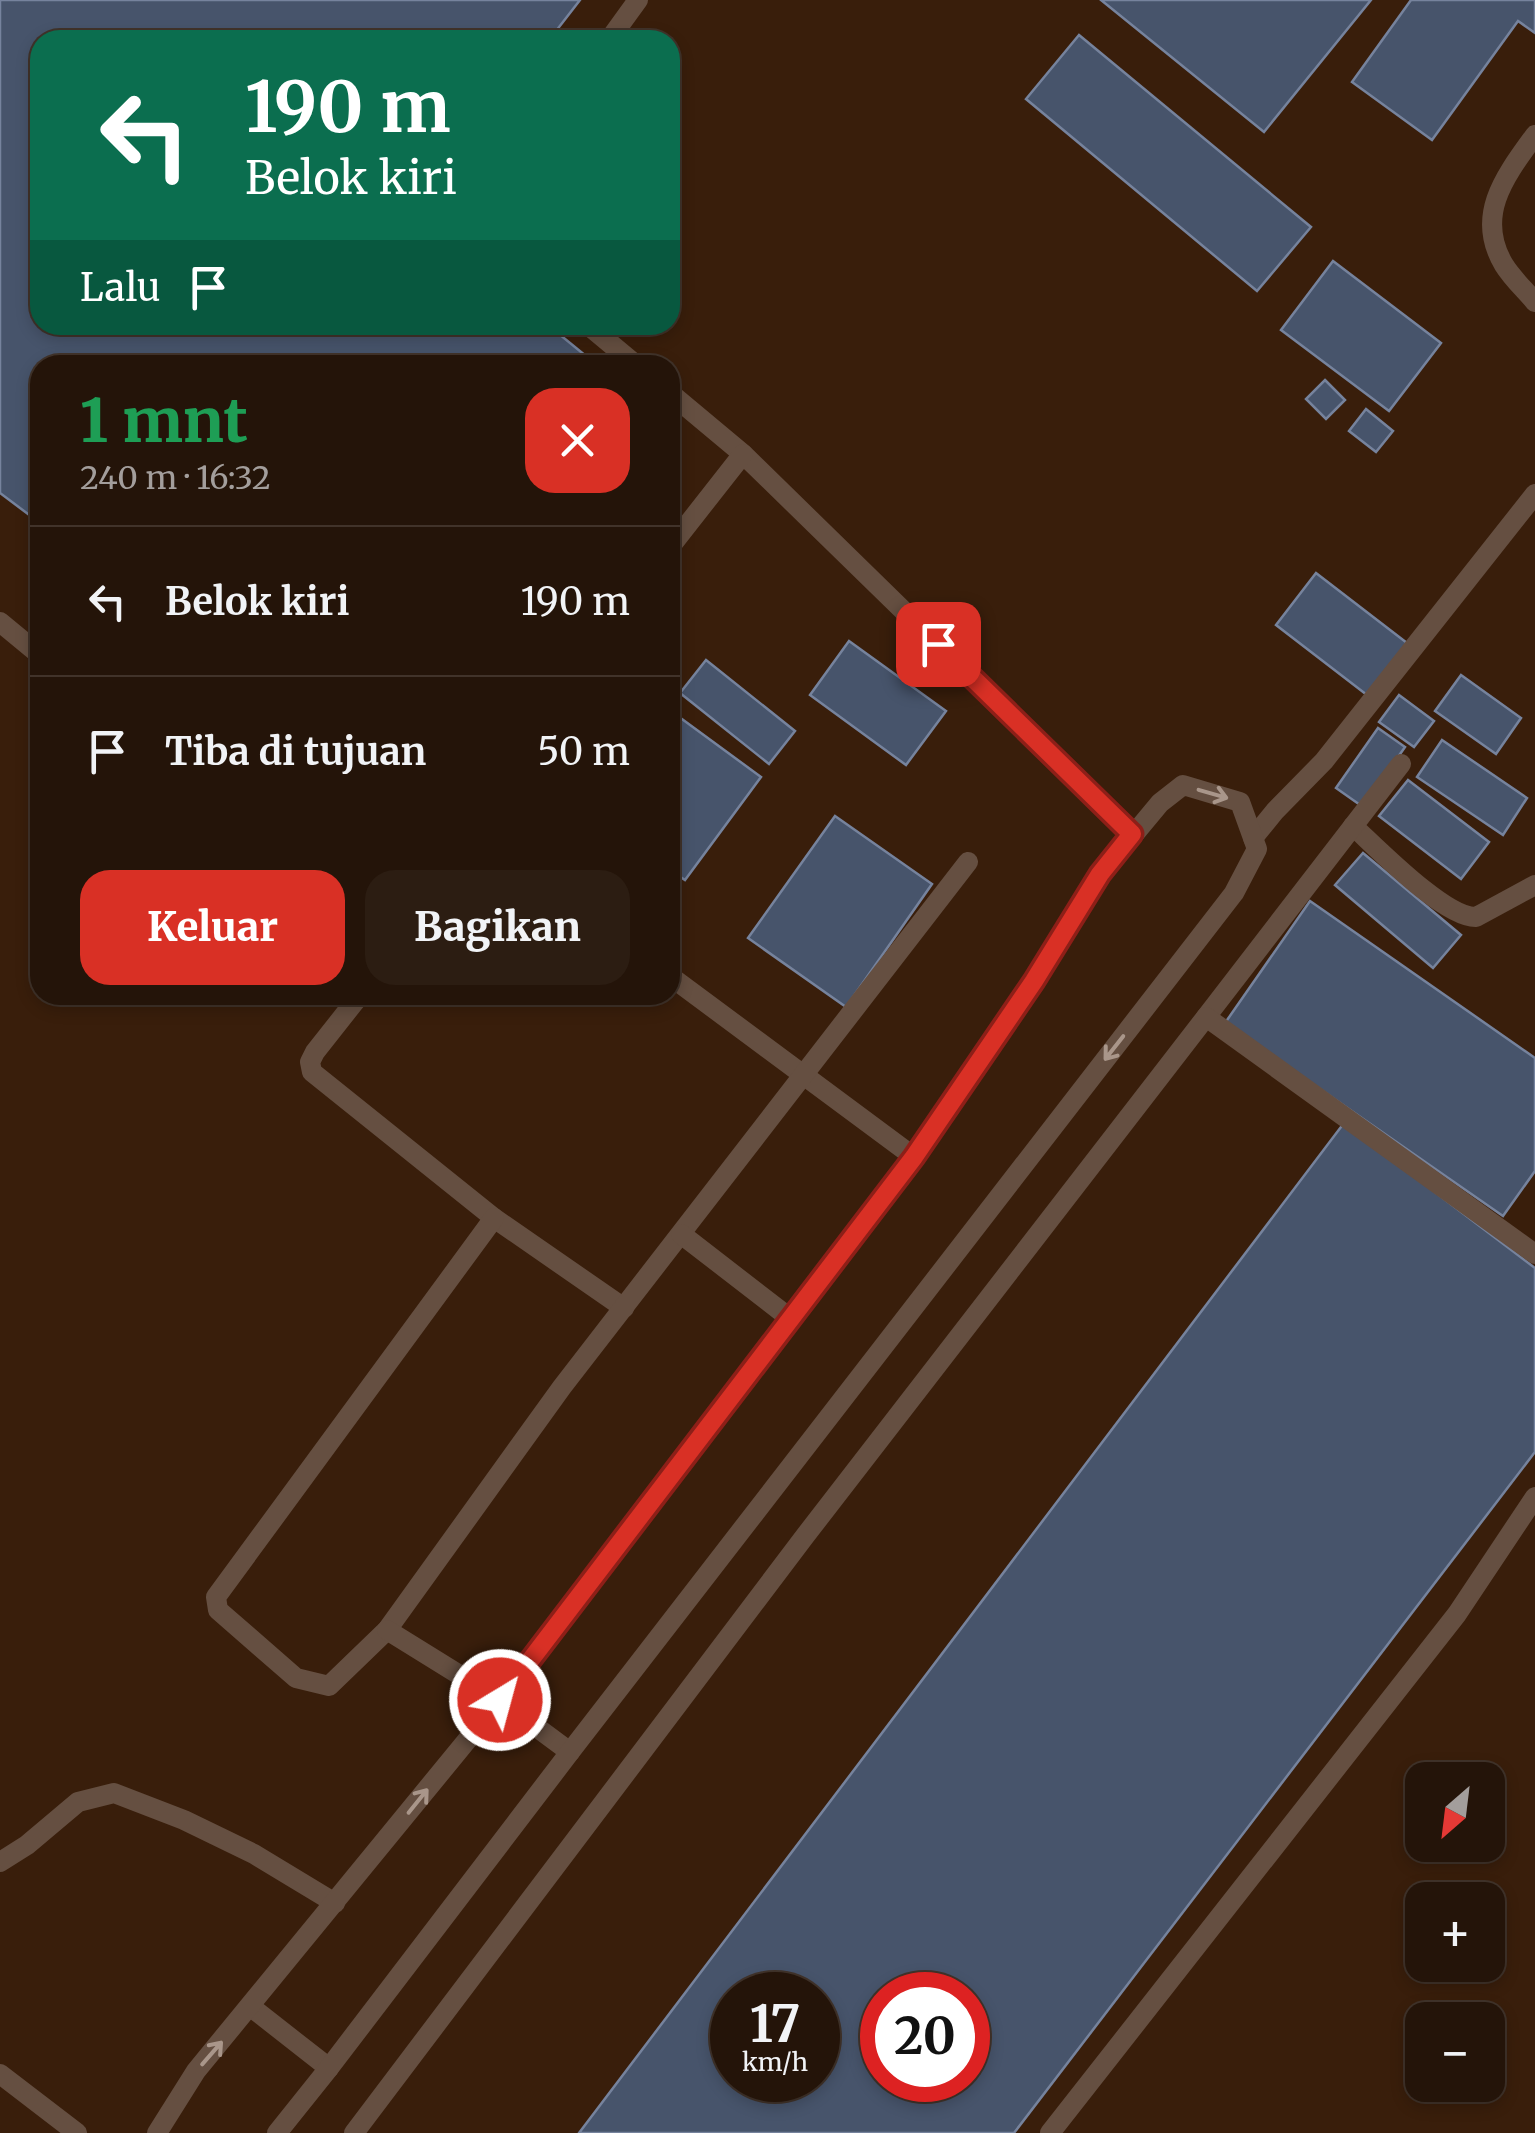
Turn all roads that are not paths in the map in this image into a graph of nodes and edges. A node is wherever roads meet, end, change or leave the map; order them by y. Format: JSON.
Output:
{"nodes":[{"id":1,"x":638,"y":0,"type":"edge"},
{"id":2,"x":616,"y":30,"type":"edge"},
{"id":3,"x":1535,"y":136,"type":"edge"},
{"id":4,"x":1535,"y":302,"type":"edge"},
{"id":5,"x":600,"y":335,"type":"edge"},
{"id":6,"x":624,"y":355,"type":"edge"},
{"id":7,"x":680,"y":401,"type":"edge"},
{"id":8,"x":743,"y":454,"type":"junction"},
{"id":9,"x":1535,"y":494,"type":"edge"},
{"id":10,"x":1535,"y":514,"type":"edge"},
{"id":11,"x":680,"y":534,"type":"edge"},
{"id":12,"x":0,"y":622,"type":"edge"},
{"id":13,"x":30,"y":647,"type":"edge"},
{"id":14,"x":1400,"y":764,"type":"dead end"},
{"id":15,"x":1353,"y":826,"type":"junction"},
{"id":16,"x":1132,"y":834,"type":"junction"},
{"id":17,"x":1255,"y":844,"type":"junction"},
{"id":18,"x":968,"y":862,"type":"dead end"},
{"id":19,"x":1535,"y":885,"type":"edge"},
{"id":20,"x":680,"y":983,"type":"edge"},
{"id":21,"x":352,"y":1005,"type":"edge"},
{"id":22,"x":1206,"y":1017,"type":"junction"},
{"id":23,"x":804,"y":1076,"type":"junction"},
{"id":24,"x":914,"y":1157,"type":"junction"},
{"id":25,"x":494,"y":1218,"type":"junction"},
{"id":26,"x":681,"y":1234,"type":"junction"},
{"id":27,"x":1535,"y":1254,"type":"edge"},
{"id":28,"x":624,"y":1308,"type":"junction"},
{"id":29,"x":791,"y":1319,"type":"junction"},
{"id":30,"x":1535,"y":1497,"type":"edge"},
{"id":31,"x":387,"y":1630,"type":"junction"},
{"id":32,"x":500,"y":1700,"type":"junction"},
{"id":33,"x":570,"y":1752,"type":"junction"},
{"id":34,"x":0,"y":1862,"type":"edge"},
{"id":35,"x":335,"y":1902,"type":"junction"},
{"id":36,"x":251,"y":2007,"type":"junction"},
{"id":37,"x":329,"y":2068,"type":"junction"},
{"id":38,"x":0,"y":2074,"type":"edge"},
{"id":39,"x":77,"y":2133,"type":"edge"},
{"id":40,"x":157,"y":2133,"type":"edge"},
{"id":41,"x":277,"y":2133,"type":"edge"},
{"id":42,"x":354,"y":2133,"type":"edge"},
{"id":43,"x":1050,"y":2133,"type":"edge"}],
"edges":[{"from":1,"to":2,"type":"lane"},
{"from":3,"to":4,"type":"lane"},
{"from":5,"to":6,"type":"lane"},
{"from":7,"to":8,"type":"lane"},
{"from":8,"to":11,"type":"lane"},
{"from":8,"to":16,"type":"lane"},
{"from":9,"to":17,"type":"lane"},
{"from":10,"to":17,"type":"lane"},
{"from":12,"to":13,"type":"lane"},
{"from":14,"to":15,"type":"lane"},
{"from":15,"to":19,"type":"lane"},
{"from":15,"to":22,"type":"lane"},
{"from":16,"to":17,"type":"lane","one_way":true},
{"from":16,"to":24,"type":"lane"},
{"from":17,"to":33,"type":"lane","one_way":true},
{"from":18,"to":23,"type":"lane"},
{"from":20,"to":23,"type":"lane"},
{"from":21,"to":25,"type":"lane"},
{"from":22,"to":27,"type":"lane"},
{"from":22,"to":42,"type":"lane"},
{"from":23,"to":24,"type":"lane"},
{"from":23,"to":26,"type":"lane"},
{"from":24,"to":29,"type":"lane"},
{"from":25,"to":28,"type":"lane"},
{"from":25,"to":31,"type":"lane"},
{"from":26,"to":28,"type":"lane"},
{"from":26,"to":29,"type":"lane"},
{"from":28,"to":31,"type":"lane"},
{"from":29,"to":32,"type":"lane"},
{"from":30,"to":43,"type":"lane"},
{"from":31,"to":32,"type":"lane"},
{"from":32,"to":33,"type":"lane"},
{"from":35,"to":32,"type":"lane","one_way":true},
{"from":33,"to":37,"type":"lane"},
{"from":34,"to":35,"type":"lane"},
{"from":35,"to":36,"type":"lane"},
{"from":36,"to":37,"type":"lane"},
{"from":40,"to":36,"type":"lane","one_way":true},
{"from":37,"to":41,"type":"lane"},
{"from":38,"to":39,"type":"lane"}]}
